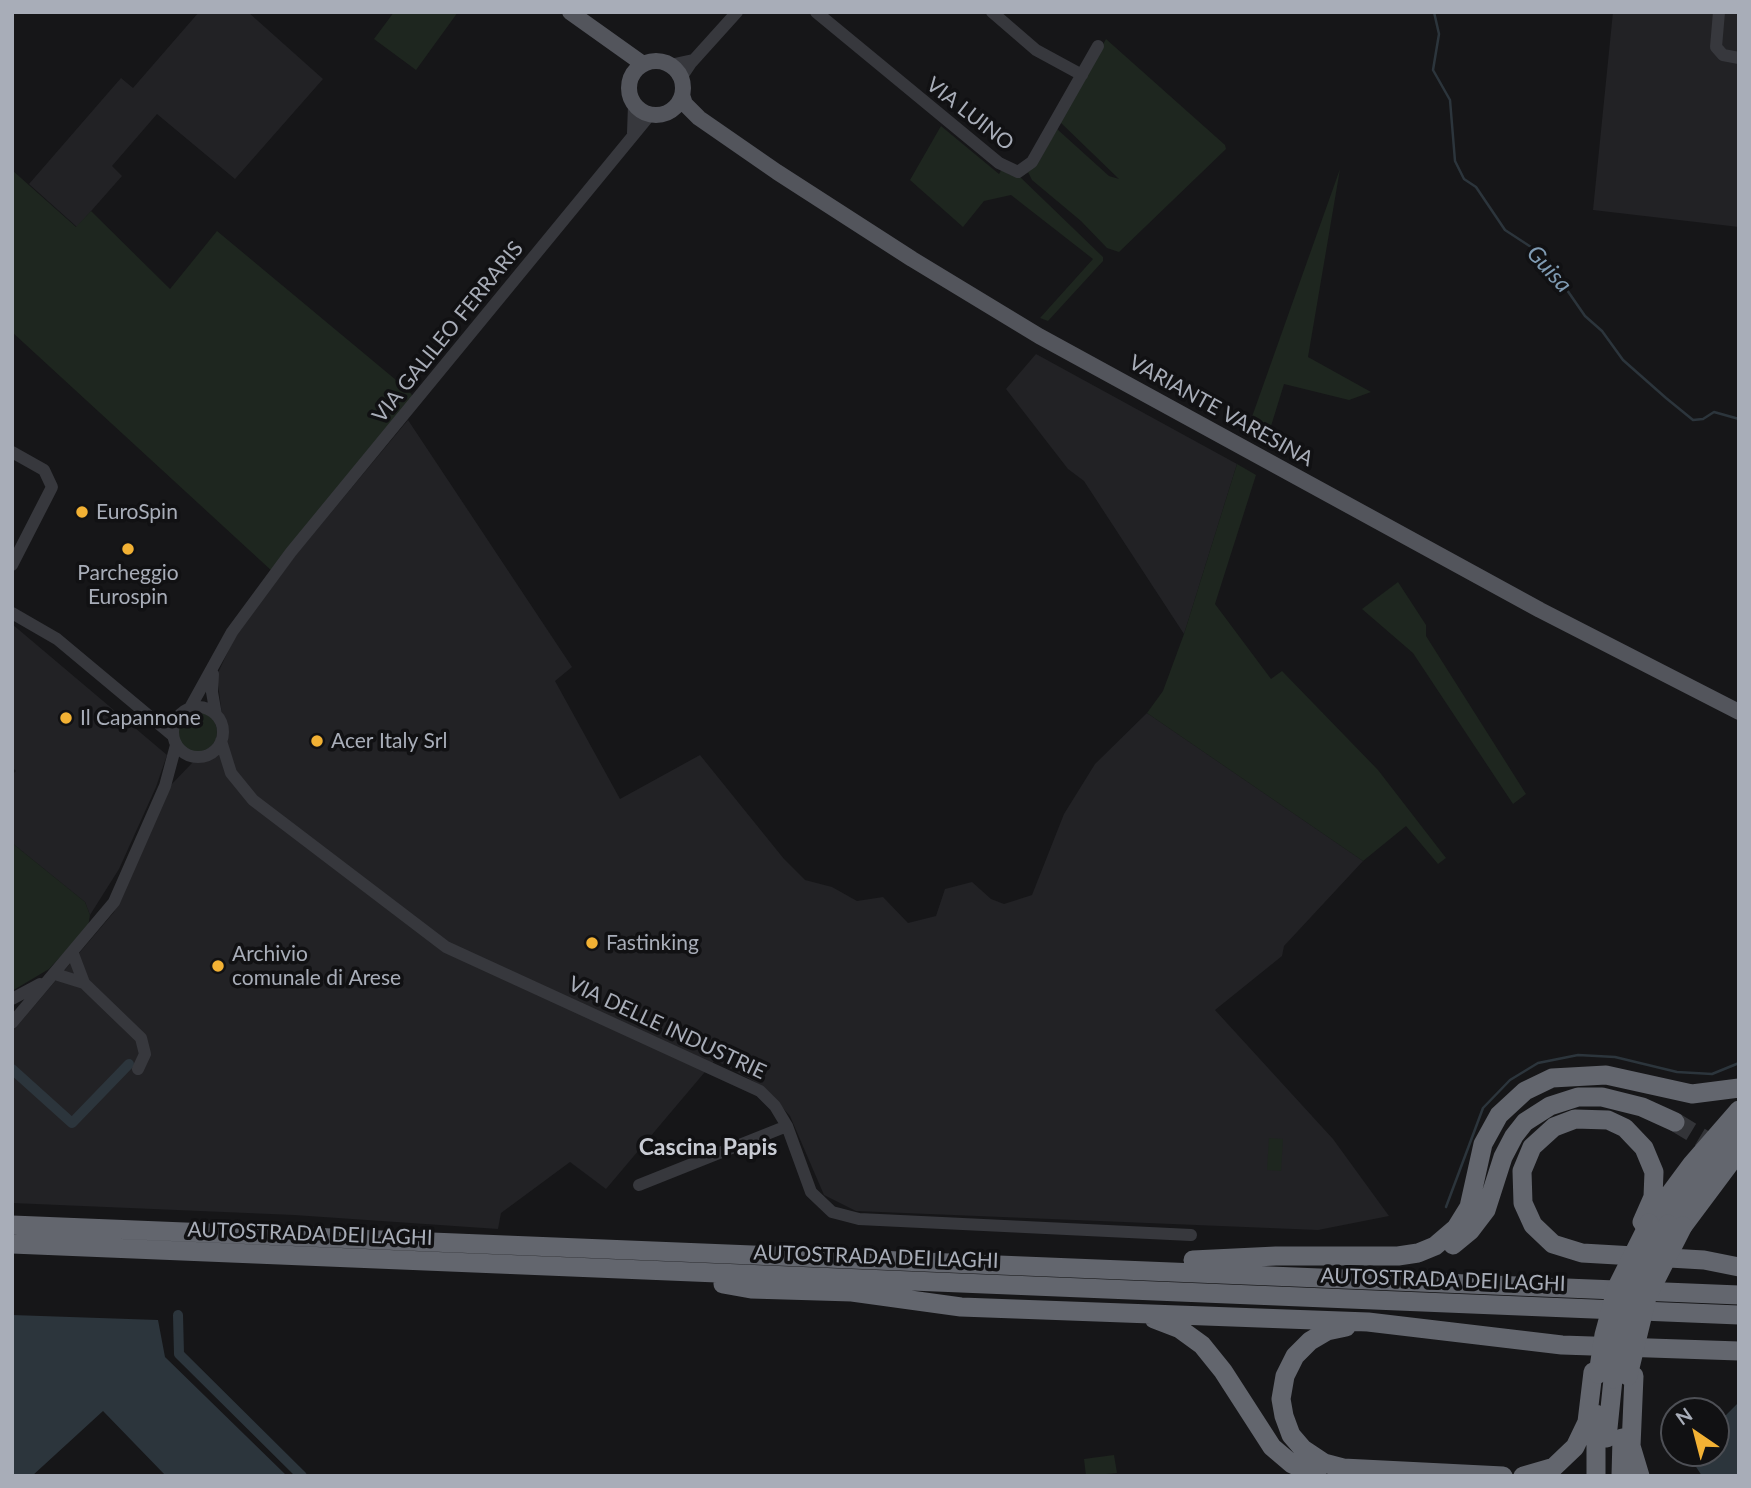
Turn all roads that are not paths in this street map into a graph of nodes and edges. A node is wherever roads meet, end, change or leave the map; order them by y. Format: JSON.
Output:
{"nodes":[{"id":1,"x":570,"y":12,"type":"edge"},
{"id":2,"x":730,"y":12,"type":"edge"},
{"id":3,"x":737,"y":12,"type":"edge"},
{"id":4,"x":816,"y":12,"type":"edge"},
{"id":5,"x":992,"y":12,"type":"edge"},
{"id":6,"x":1718,"y":12,"type":"edge"},
{"id":7,"x":721,"y":30,"type":"junction"},
{"id":8,"x":1098,"y":46,"type":"dead end"},
{"id":9,"x":618,"y":49,"type":"junction"},
{"id":10,"x":1739,"y":58,"type":"edge"},
{"id":11,"x":694,"y":60,"type":"junction"},
{"id":12,"x":643,"y":64,"type":"junction"},
{"id":13,"x":670,"y":65,"type":"junction"},
{"id":14,"x":1082,"y":75,"type":"junction"},
{"id":15,"x":631,"y":77,"type":"junction"},
{"id":16,"x":681,"y":78,"type":"junction"},
{"id":17,"x":682,"y":95,"type":"junction"},
{"id":18,"x":635,"y":105,"type":"junction"},
{"id":19,"x":669,"y":112,"type":"junction"},
{"id":20,"x":650,"y":115,"type":"junction"},
{"id":21,"x":699,"y":118,"type":"junction"},
{"id":22,"x":632,"y":136,"type":"junction"},
{"id":23,"x":12,"y":452,"type":"edge"},
{"id":24,"x":12,"y":565,"type":"edge"},
{"id":25,"x":14,"y":611,"type":"edge"},
{"id":26,"x":214,"y":666,"type":"junction"},
{"id":27,"x":186,"y":711,"type":"junction"},
{"id":28,"x":1739,"y":712,"type":"edge"},
{"id":29,"x":146,"y":713,"type":"junction"},
{"id":30,"x":216,"y":715,"type":"junction"},
{"id":31,"x":174,"y":740,"type":"junction"},
{"id":32,"x":221,"y":741,"type":"junction"},
{"id":33,"x":207,"y":756,"type":"junction"},
{"id":34,"x":193,"y":757,"type":"junction"},
{"id":35,"x":231,"y":773,"type":"junction"},
{"id":36,"x":164,"y":786,"type":"junction"},
{"id":37,"x":74,"y":954,"type":"junction"},
{"id":38,"x":55,"y":974,"type":"junction"},
{"id":39,"x":84,"y":983,"type":"junction"},
{"id":40,"x":12,"y":999,"type":"edge"},
{"id":41,"x":12,"y":1023,"type":"edge"},
{"id":42,"x":138,"y":1069,"type":"dead end"},
{"id":43,"x":1739,"y":1088,"type":"edge"},
{"id":44,"x":1739,"y":1110,"type":"edge"},
{"id":45,"x":1675,"y":1122,"type":"tunnel mouth"},
{"id":46,"x":787,"y":1126,"type":"junction"},
{"id":47,"x":1739,"y":1131,"type":"edge"},
{"id":48,"x":1739,"y":1151,"type":"edge"},
{"id":49,"x":639,"y":1185,"type":"dead end"},
{"id":50,"x":1661,"y":1224,"type":"junction"},
{"id":51,"x":12,"y":1225,"type":"edge"},
{"id":52,"x":1191,"y":1235,"type":"dead end"},
{"id":53,"x":12,"y":1244,"type":"edge"},
{"id":54,"x":1312,"y":1258,"type":"junction"},
{"id":55,"x":1024,"y":1266,"type":"junction"},
{"id":56,"x":1739,"y":1267,"type":"edge"},
{"id":57,"x":632,"y":1270,"type":"junction"},
{"id":58,"x":1739,"y":1295,"type":"edge"},
{"id":59,"x":1059,"y":1311,"type":"junction"},
{"id":60,"x":1739,"y":1315,"type":"edge"},
{"id":61,"x":1410,"y":1328,"type":"junction"},
{"id":62,"x":1739,"y":1349,"type":"edge"},
{"id":63,"x":1613,"y":1376,"type":"junction"},
{"id":64,"x":1317,"y":1476,"type":"edge"},
{"id":65,"x":1503,"y":1476,"type":"edge"},
{"id":66,"x":1522,"y":1476,"type":"edge"},
{"id":67,"x":1596,"y":1476,"type":"edge"},
{"id":68,"x":1607,"y":1476,"type":"edge"},
{"id":69,"x":1621,"y":1476,"type":"edge"},
{"id":70,"x":1640,"y":1476,"type":"edge"}],
"edges":[{"from":1,"to":9,"type":"main road"},
{"from":2,"to":7,"type":"street"},
{"from":3,"to":7,"type":"street"},
{"from":4,"to":14,"type":"street","name":"VIA LUINO"},
{"from":5,"to":14,"type":"street"},
{"from":6,"to":10,"type":"street"},
{"from":7,"to":11,"type":"street"},
{"from":8,"to":14,"type":"street","name":"VIA LUINO"},
{"from":9,"to":12,"type":"main road"},
{"from":9,"to":15,"type":"main road"},
{"from":11,"to":13,"type":"street"},
{"from":11,"to":16,"type":"street"},
{"from":12,"to":13,"type":"main road"},
{"from":12,"to":15,"type":"main road"},
{"from":13,"to":16,"type":"main road"},
{"from":15,"to":18,"type":"main road"},
{"from":16,"to":17,"type":"main road"},
{"from":17,"to":19,"type":"main road"},
{"from":17,"to":21,"type":"main road","name":"VARIANTE VARESINA"},
{"from":18,"to":20,"type":"main road"},
{"from":18,"to":22,"type":"street"},
{"from":19,"to":20,"type":"main road","name":"VARIANTE VARESINA"},
{"from":19,"to":21,"type":"main road","name":"VARIANTE VARESINA"},
{"from":20,"to":22,"type":"street","name":"VIA GALILEO FERRARIS"},
{"from":21,"to":28,"type":"main road","name":"VARIANTE VARESINA"},
{"from":22,"to":26,"type":"street","name":"VIA GALILEO FERRARIS"},
{"from":23,"to":24,"type":"street"},
{"from":25,"to":29,"type":"street"},
{"from":26,"to":27,"type":"street","name":"VIA GALILEO FERRARIS"},
{"from":26,"to":30,"type":"street"},
{"from":27,"to":29,"type":"street"},
{"from":27,"to":30,"type":"street"},
{"from":27,"to":31,"type":"street"},
{"from":29,"to":31,"type":"street"},
{"from":30,"to":32,"type":"street"},
{"from":31,"to":34,"type":"street"},
{"from":31,"to":36,"type":"street"},
{"from":32,"to":33,"type":"street"},
{"from":32,"to":35,"type":"street","name":"VIA DELLE INDUSTRIE"},
{"from":33,"to":34,"type":"street"},
{"from":33,"to":35,"type":"street","name":"VIA DELLE INDUSTRIE"},
{"from":34,"to":36,"type":"street"},
{"from":35,"to":46,"type":"street","name":"VIA DELLE INDUSTRIE"},
{"from":36,"to":37,"type":"street"},
{"from":37,"to":38,"type":"street"},
{"from":37,"to":39,"type":"street"},
{"from":38,"to":39,"type":"street"},
{"from":38,"to":40,"type":"street"},
{"from":38,"to":41,"type":"street"},
{"from":39,"to":42,"type":"street"},
{"from":43,"to":54,"type":"highway"},
{"from":44,"to":50,"type":"highway"},
{"from":45,"to":54,"type":"highway"},
{"from":46,"to":49,"type":"street"},
{"from":46,"to":52,"type":"street","name":"VIA DELLE INDUSTRIE"},
{"from":47,"to":50,"type":"highway"},
{"from":48,"to":50,"type":"highway"},
{"from":50,"to":56,"type":"highway"},
{"from":50,"to":63,"type":"highway","bridge":true},
{"from":50,"to":63,"type":"highway","bridge":true},
{"from":50,"to":63,"type":"highway","bridge":true},
{"from":51,"to":55,"type":"highway","name":"AUTOSTRADA DEI LAGHI"},
{"from":53,"to":57,"type":"highway","name":"AUTOSTRADA DEI LAGHI"},
{"from":54,"to":55,"type":"highway"},
{"from":55,"to":58,"type":"highway","name":"AUTOSTRADA DEI LAGHI"},
{"from":57,"to":59,"type":"highway"},
{"from":57,"to":60,"type":"highway","name":"AUTOSTRADA DEI LAGHI"},
{"from":59,"to":61,"type":"highway"},
{"from":59,"to":64,"type":"highway"},
{"from":61,"to":62,"type":"highway"},
{"from":61,"to":65,"type":"highway"},
{"from":63,"to":66,"type":"highway"},
{"from":63,"to":67,"type":"highway"},
{"from":63,"to":68,"type":"highway"},
{"from":63,"to":69,"type":"highway"},
{"from":63,"to":70,"type":"highway"}]}
